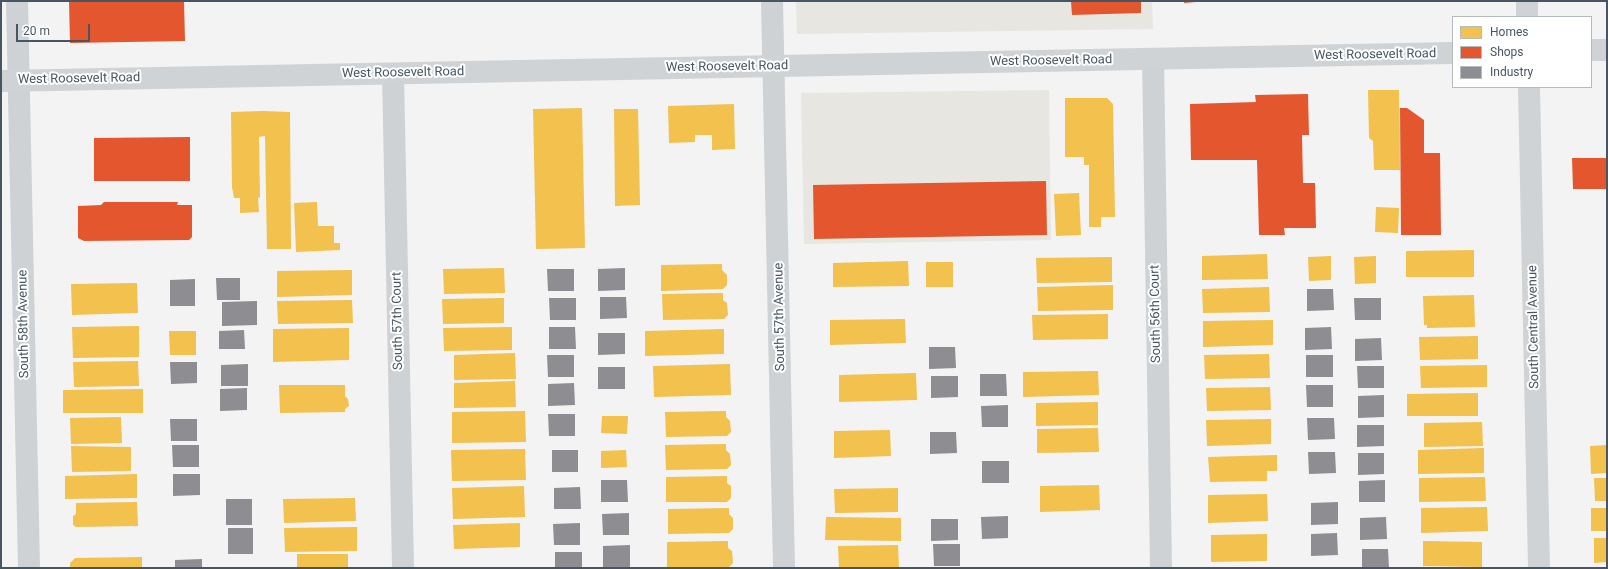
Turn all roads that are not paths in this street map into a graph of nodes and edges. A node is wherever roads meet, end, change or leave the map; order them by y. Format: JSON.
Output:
{"nodes":[{"id":1,"x":17,"y":1,"type":"edge"},
{"id":2,"x":772,"y":1,"type":"edge"},
{"id":3,"x":1527,"y":1,"type":"edge"},
{"id":4,"x":1527,"y":16,"type":"edge"},
{"id":5,"x":1592,"y":50,"type":"edge"},
{"id":6,"x":1607,"y":50,"type":"edge"},
{"id":7,"x":1452,"y":53,"type":"edge"},
{"id":8,"x":1153,"y":59,"type":"junction"},
{"id":9,"x":774,"y":66,"type":"junction"},
{"id":10,"x":393,"y":74,"type":"junction"},
{"id":11,"x":10,"y":81,"type":"edge"},
{"id":12,"x":1529,"y":88,"type":"edge"},
{"id":13,"x":29,"y":568,"type":"edge"},
{"id":14,"x":403,"y":568,"type":"edge"},
{"id":15,"x":784,"y":568,"type":"edge"},
{"id":16,"x":1161,"y":568,"type":"edge"},
{"id":17,"x":1539,"y":568,"type":"edge"}],
"edges":[{"from":1,"to":11,"type":"street","name":"South 58th Avenue"},
{"from":2,"to":9,"type":"street","name":"South 57th Avenue"},
{"from":3,"to":4,"type":"main road"},
{"from":5,"to":6,"type":"main road"},
{"from":7,"to":8,"type":"main road","name":"West Roosevelt Road"},
{"from":8,"to":9,"type":"main road","name":"West Roosevelt Road"},
{"from":8,"to":16,"type":"street","name":"South 56th Court"},
{"from":9,"to":10,"type":"main road","name":"West Roosevelt Road"},
{"from":9,"to":15,"type":"street","name":"South 57th Avenue"},
{"from":10,"to":11,"type":"main road","name":"West Roosevelt Road"},
{"from":10,"to":14,"type":"street","name":"South 57th Court"},
{"from":11,"to":13,"type":"street","name":"South 58th Avenue"},
{"from":12,"to":17,"type":"main road","name":"South Central Avenue"}]}
